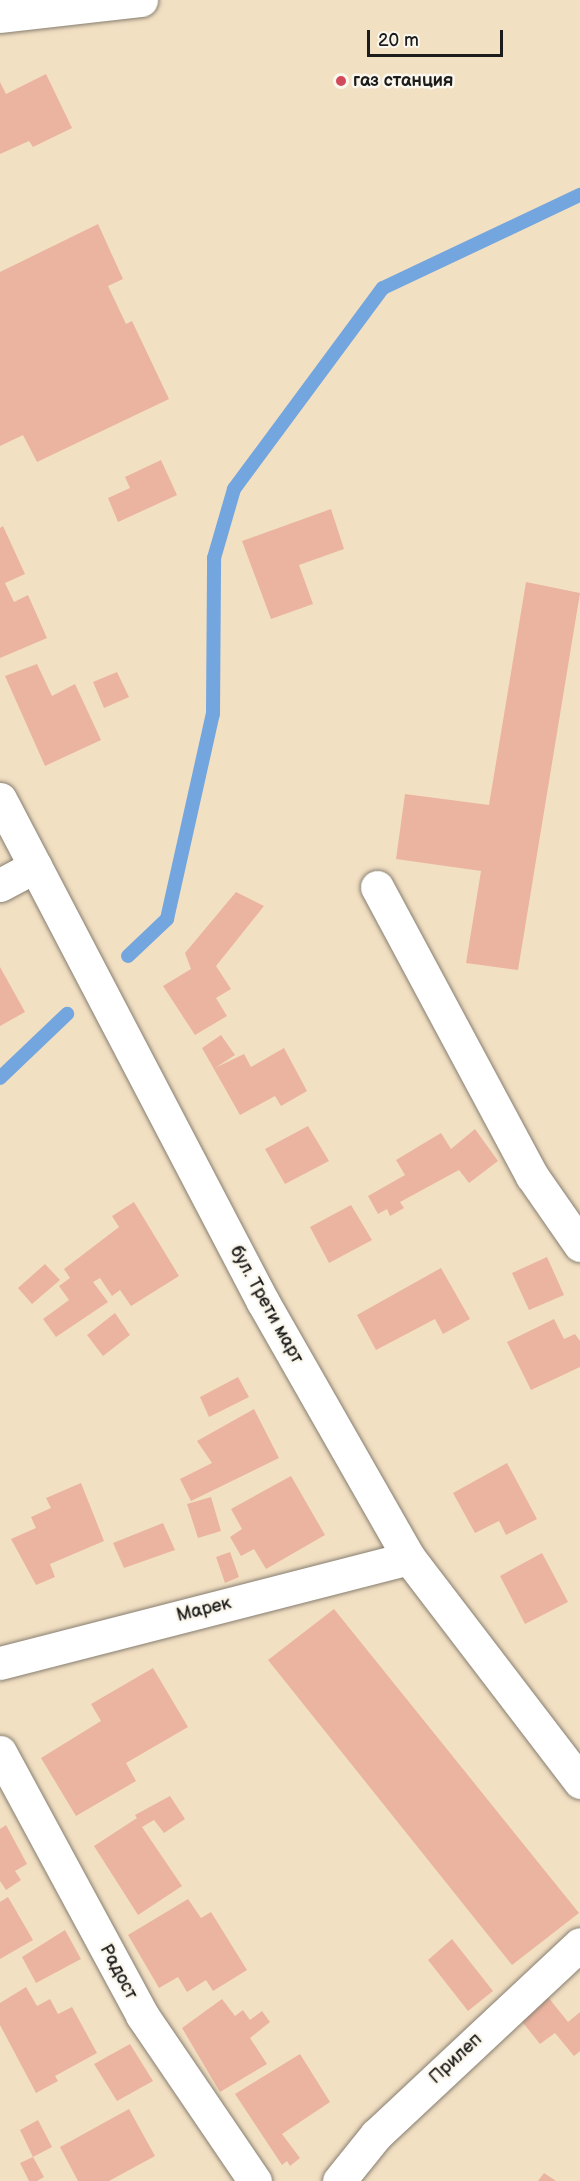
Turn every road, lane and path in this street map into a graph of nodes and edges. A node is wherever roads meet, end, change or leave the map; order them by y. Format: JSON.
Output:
{"nodes":[{"id":1,"x":141,"y":0,"type":"edge"},
{"id":2,"x":0,"y":16,"type":"edge"},
{"id":3,"x":0,"y":799,"type":"edge"},
{"id":4,"x":35,"y":866,"type":"junction"},
{"id":5,"x":0,"y":885,"type":"edge"},
{"id":6,"x":377,"y":887,"type":"dead end"},
{"id":7,"x":580,"y":1245,"type":"edge"},
{"id":8,"x":409,"y":1558,"type":"junction"},
{"id":9,"x":0,"y":1663,"type":"edge"},
{"id":10,"x":0,"y":1752,"type":"edge"},
{"id":11,"x":580,"y":1782,"type":"edge"},
{"id":12,"x":580,"y":1944,"type":"edge"},
{"id":13,"x":255,"y":2181,"type":"edge"},
{"id":14,"x":339,"y":2181,"type":"edge"}],
"edges":[{"from":1,"to":2,"type":"street"},
{"from":3,"to":4,"type":"street","name":"бул. Трети март"},
{"from":4,"to":5,"type":"street"},
{"from":4,"to":8,"type":"street","name":"бул. Трети март"},
{"from":6,"to":7,"type":"street"},
{"from":8,"to":9,"type":"street","name":"Марек"},
{"from":8,"to":11,"type":"street","name":"бул. Трети март"},
{"from":10,"to":13,"type":"street","name":"Радост"},
{"from":12,"to":14,"type":"street","name":"Прилеп"}]}
